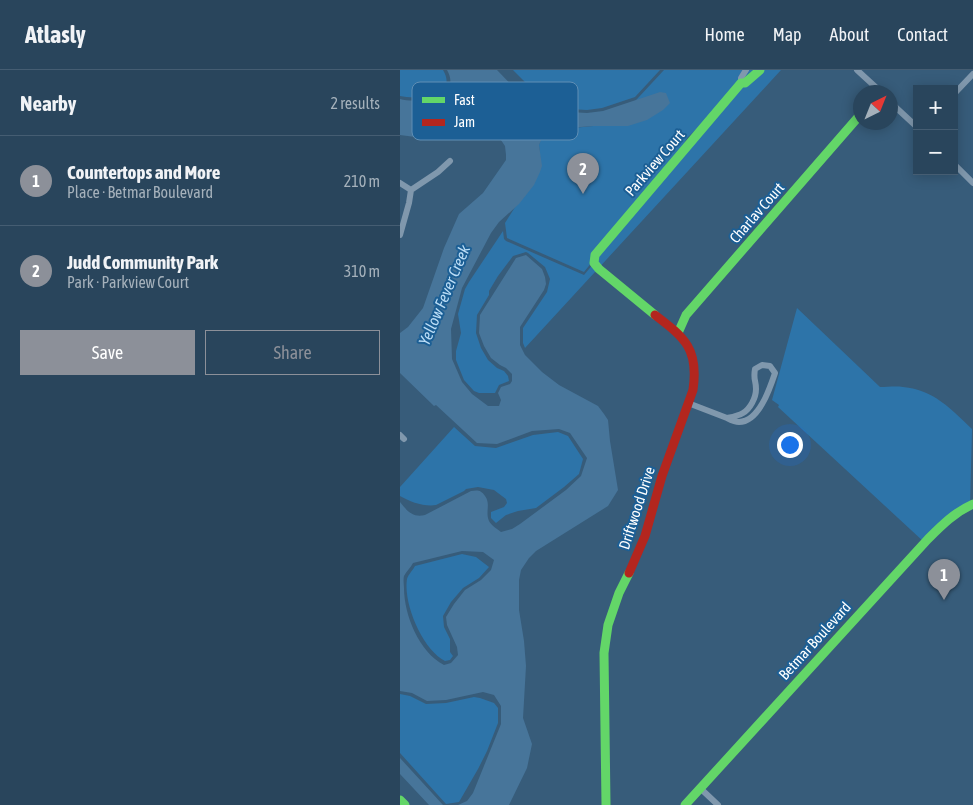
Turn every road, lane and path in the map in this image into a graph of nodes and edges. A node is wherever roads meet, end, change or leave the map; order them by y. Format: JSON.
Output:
{"nodes":[{"id":1,"x":746,"y":70,"type":"edge"},
{"id":2,"x":760,"y":70,"type":"edge"},
{"id":3,"x":857,"y":70,"type":"edge"},
{"id":4,"x":973,"y":74,"type":"edge"},
{"id":5,"x":741,"y":83,"type":"junction"},
{"id":6,"x":873,"y":85,"type":"edge"},
{"id":7,"x":958,"y":90,"type":"edge"},
{"id":8,"x":898,"y":109,"type":"edge"},
{"id":9,"x":853,"y":122,"type":"edge"},
{"id":10,"x":913,"y":123,"type":"edge"},
{"id":11,"x":450,"y":160,"type":"dead end"},
{"id":12,"x":958,"y":168,"type":"edge"},
{"id":13,"x":400,"y":183,"type":"edge"},
{"id":14,"x":973,"y":183,"type":"edge"},
{"id":15,"x":411,"y":190,"type":"junction"},
{"id":16,"x":400,"y":234,"type":"edge"},
{"id":17,"x":594,"y":263,"type":"joint"},
{"id":18,"x":678,"y":333,"type":"junction"},
{"id":19,"x":756,"y":395,"type":"junction"},
{"id":20,"x":765,"y":398,"type":"junction"},
{"id":21,"x":688,"y":404,"type":"junction"},
{"id":22,"x":727,"y":418,"type":"junction"},
{"id":23,"x":973,"y":504,"type":"edge"},
{"id":24,"x":700,"y":788,"type":"junction"},
{"id":25,"x":400,"y":800,"type":"edge"},
{"id":26,"x":405,"y":805,"type":"edge"},
{"id":27,"x":606,"y":805,"type":"edge"},
{"id":28,"x":685,"y":805,"type":"edge"},
{"id":29,"x":718,"y":805,"type":"edge"}],
"edges":[{"from":1,"to":5,"type":"street","name":"Parkview Court"},
{"from":2,"to":5,"type":"street","name":"Parkview Court"},
{"from":3,"to":6,"type":"street"},
{"from":4,"to":7,"type":"street"},
{"from":5,"to":17,"type":"street","name":"Parkview Court"},
{"from":8,"to":10,"type":"street"},
{"from":9,"to":18,"type":"street","name":"Charlav Court"},
{"from":11,"to":15,"type":"street"},
{"from":12,"to":14,"type":"street"},
{"from":13,"to":15,"type":"street"},
{"from":15,"to":16,"type":"street"},
{"from":17,"to":18,"type":"street","name":"Driftwood Drive"},
{"from":18,"to":21,"type":"street","name":"Driftwood Drive"},
{"from":19,"to":20,"type":"street"},
{"from":19,"to":20,"type":"street"},
{"from":19,"to":22,"type":"street"},
{"from":20,"to":22,"type":"street"},
{"from":21,"to":22,"type":"street"},
{"from":21,"to":27,"type":"street","name":"Driftwood Drive"},
{"from":23,"to":24,"type":"street","name":"Betmar Boulevard"},
{"from":24,"to":28,"type":"street","name":"Betmar Boulevard"},
{"from":24,"to":29,"type":"street"},
{"from":25,"to":26,"type":"street"}]}
